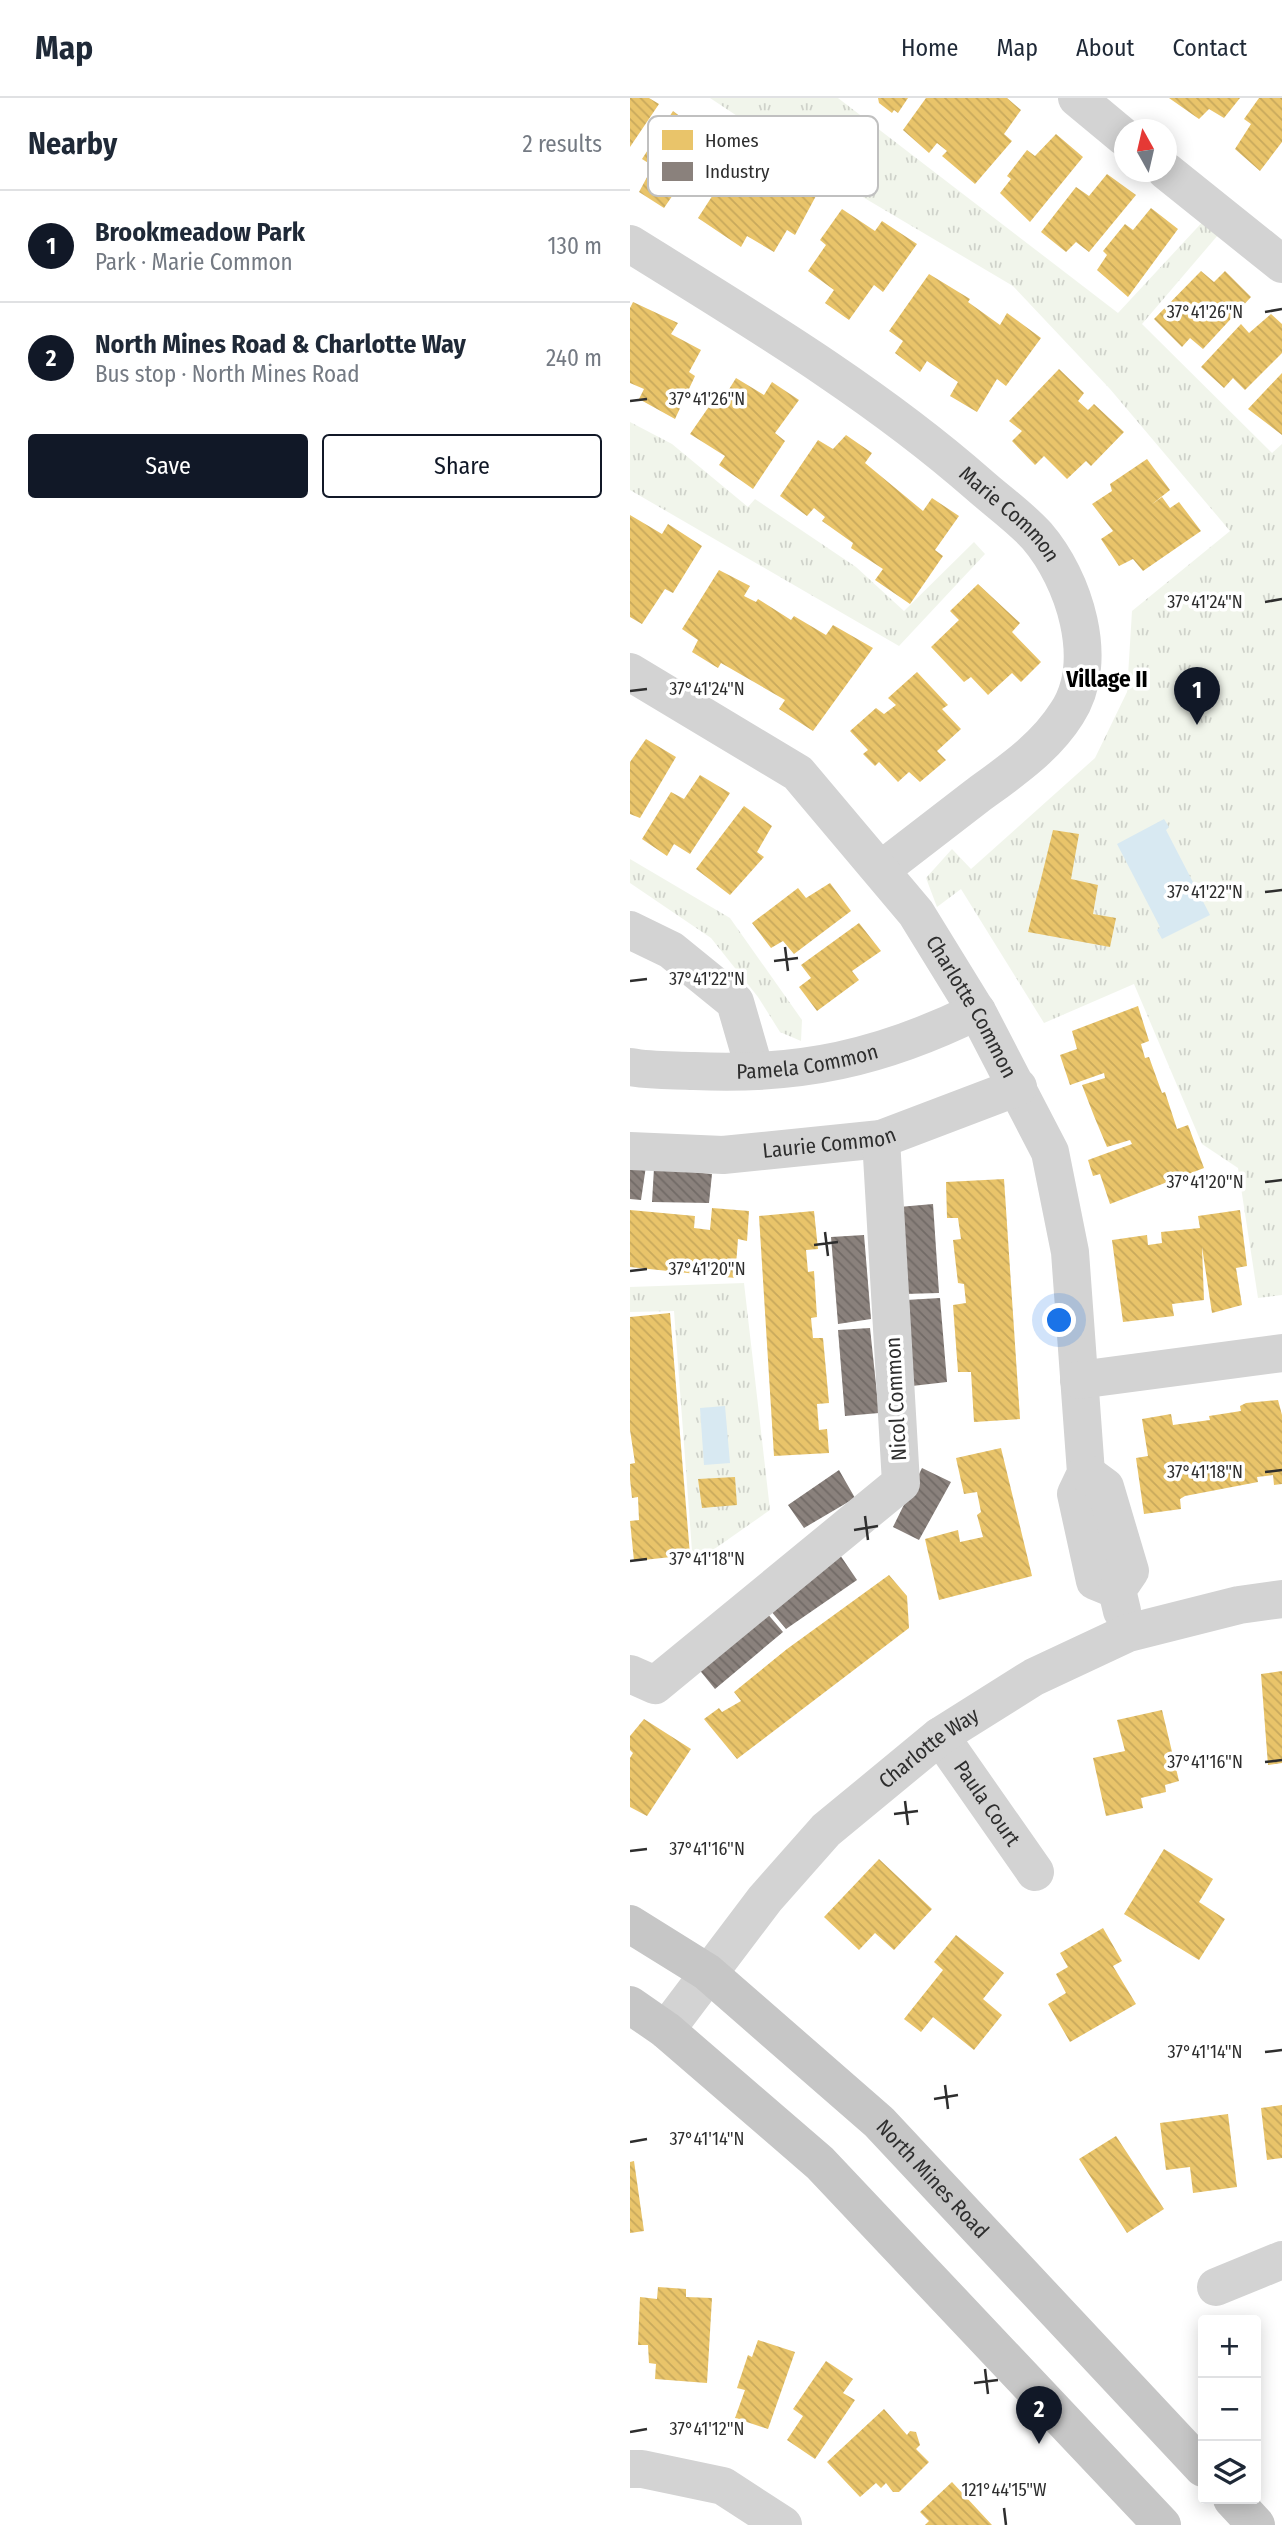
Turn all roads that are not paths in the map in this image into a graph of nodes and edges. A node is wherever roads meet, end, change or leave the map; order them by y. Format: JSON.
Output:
{"nodes":[{"id":1,"x":1077,"y":98,"type":"edge"},
{"id":2,"x":1114,"y":128,"type":"edge"},
{"id":3,"x":1177,"y":179,"type":"edge"},
{"id":4,"x":630,"y":243,"type":"edge"},
{"id":5,"x":1282,"y":264,"type":"edge"},
{"id":6,"x":630,"y":672,"type":"edge"},
{"id":7,"x":881,"y":869,"type":"junction"},
{"id":8,"x":630,"y":930,"type":"edge"},
{"id":9,"x":976,"y":1010,"type":"junction"},
{"id":10,"x":630,"y":1067,"type":"edge"},
{"id":11,"x":755,"y":1072,"type":"junction"},
{"id":12,"x":1018,"y":1087,"type":"junction"},
{"id":13,"x":881,"y":1139,"type":"junction"},
{"id":14,"x":630,"y":1151,"type":"edge"},
{"id":15,"x":1282,"y":1353,"type":"edge"},
{"id":16,"x":1079,"y":1380,"type":"junction"},
{"id":17,"x":1282,"y":1600,"type":"edge"},
{"id":18,"x":1128,"y":1633,"type":"junction"},
{"id":19,"x":630,"y":1674,"type":"edge"},
{"id":20,"x":940,"y":1736,"type":"junction"},
{"id":21,"x":1035,"y":1872,"type":"dead end"},
{"id":22,"x":630,"y":1924,"type":"edge"},
{"id":23,"x":707,"y":1972,"type":"junction"},
{"id":24,"x":630,"y":2005,"type":"edge"},
{"id":25,"x":666,"y":2030,"type":"junction"},
{"id":26,"x":1282,"y":2260,"type":"edge"},
{"id":27,"x":1216,"y":2287,"type":"dead end"},
{"id":28,"x":1198,"y":2463,"type":"edge"},
{"id":29,"x":630,"y":2469,"type":"edge"},
{"id":30,"x":1237,"y":2504,"type":"edge"},
{"id":31,"x":783,"y":2525,"type":"edge"},
{"id":32,"x":1162,"y":2525,"type":"edge"},
{"id":33,"x":1256,"y":2525,"type":"edge"}],
"edges":[{"from":1,"to":2,"type":"street"},
{"from":3,"to":5,"type":"street"},
{"from":4,"to":7,"type":"street","name":"Marie Common"},
{"from":6,"to":7,"type":"street","name":"Charlotte Common"},
{"from":7,"to":9,"type":"street","name":"Charlotte Common"},
{"from":8,"to":11,"type":"street"},
{"from":9,"to":11,"type":"street","name":"Pamela Common"},
{"from":9,"to":12,"type":"street","name":"Charlotte Common"},
{"from":10,"to":11,"type":"street","name":"Pamela Common"},
{"from":12,"to":13,"type":"street","name":"Laurie Common"},
{"from":12,"to":16,"type":"street","name":"Charlotte Common"},
{"from":13,"to":14,"type":"street","name":"Laurie Common"},
{"from":13,"to":19,"type":"street","name":"Nicol Common"},
{"from":15,"to":16,"type":"street"},
{"from":16,"to":18,"type":"street","name":"Charlotte Common"},
{"from":17,"to":18,"type":"street","name":"Charlotte Way"},
{"from":18,"to":20,"type":"street","name":"Charlotte Way"},
{"from":20,"to":21,"type":"street","name":"Paula Court"},
{"from":20,"to":23,"type":"street","name":"Charlotte Way"},
{"from":22,"to":23,"type":"main road","name":"North Mines Road"},
{"from":23,"to":25,"type":"street","name":"Charlotte Way"},
{"from":23,"to":28,"type":"main road","name":"North Mines Road"},
{"from":24,"to":25,"type":"main road"},
{"from":25,"to":32,"type":"main road"},
{"from":26,"to":27,"type":"street"},
{"from":29,"to":31,"type":"street"},
{"from":30,"to":33,"type":"main road"}]}
